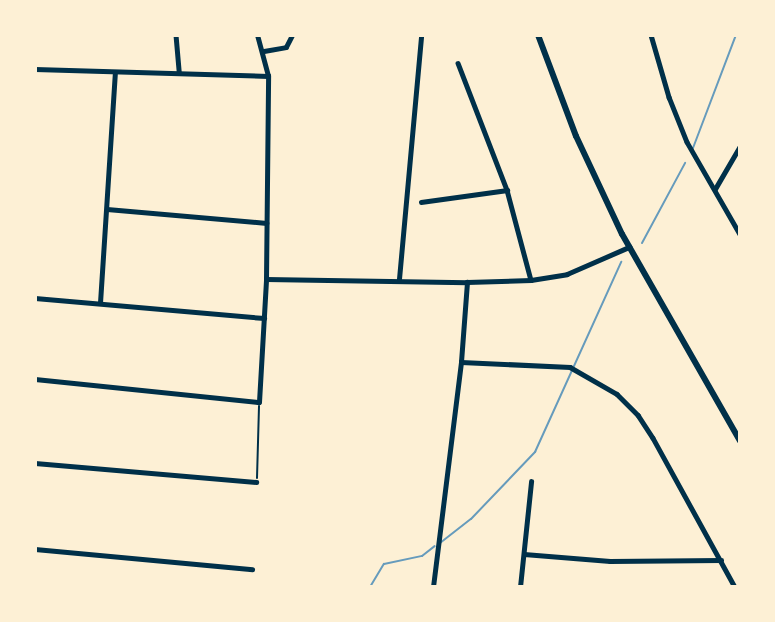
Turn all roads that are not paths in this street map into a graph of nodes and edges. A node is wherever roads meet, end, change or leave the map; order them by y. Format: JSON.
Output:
{"nodes":[{"id":1,"x":176,"y":35,"type":"edge"},
{"id":2,"x":257,"y":35,"type":"edge"},
{"id":3,"x":292,"y":35,"type":"edge"},
{"id":4,"x":421,"y":35,"type":"edge"},
{"id":5,"x":538,"y":35,"type":"edge"},
{"id":6,"x":651,"y":35,"type":"edge"},
{"id":7,"x":264,"y":51,"type":"junction"},
{"id":8,"x":458,"y":63,"type":"dead end"},
{"id":9,"x":35,"y":69,"type":"edge"},
{"id":10,"x":179,"y":73,"type":"junction"},
{"id":11,"x":115,"y":74,"type":"junction"},
{"id":12,"x":268,"y":76,"type":"junction"},
{"id":13,"x":740,"y":146,"type":"edge"},
{"id":14,"x":507,"y":190,"type":"junction"},
{"id":15,"x":715,"y":190,"type":"junction"},
{"id":16,"x":421,"y":202,"type":"dead end"},
{"id":17,"x":107,"y":209,"type":"junction"},
{"id":18,"x":266,"y":223,"type":"junction"},
{"id":19,"x":740,"y":234,"type":"edge"},
{"id":20,"x":629,"y":247,"type":"junction"},
{"id":21,"x":266,"y":279,"type":"junction"},
{"id":22,"x":400,"y":279,"type":"junction"},
{"id":23,"x":531,"y":280,"type":"junction"},
{"id":24,"x":467,"y":282,"type":"junction"},
{"id":25,"x":35,"y":298,"type":"edge"},
{"id":26,"x":100,"y":303,"type":"junction"},
{"id":27,"x":264,"y":318,"type":"junction"},
{"id":28,"x":461,"y":362,"type":"junction"},
{"id":29,"x":35,"y":379,"type":"edge"},
{"id":30,"x":740,"y":441,"type":"edge"},
{"id":31,"x":35,"y":463,"type":"edge"},
{"id":32,"x":256,"y":482,"type":"road end"},
{"id":33,"x":531,"y":482,"type":"dead end"},
{"id":34,"x":35,"y":549,"type":"edge"},
{"id":35,"x":524,"y":554,"type":"junction"},
{"id":36,"x":721,"y":560,"type":"junction"},
{"id":37,"x":253,"y":569,"type":"dead end"},
{"id":38,"x":433,"y":587,"type":"edge"},
{"id":39,"x":520,"y":587,"type":"edge"},
{"id":40,"x":735,"y":587,"type":"edge"}],
"edges":[{"from":1,"to":10,"type":"street"},
{"from":2,"to":7,"type":"street"},
{"from":3,"to":7,"type":"street"},
{"from":4,"to":22,"type":"street"},
{"from":5,"to":20,"type":"main road"},
{"from":6,"to":15,"type":"street"},
{"from":7,"to":12,"type":"street"},
{"from":8,"to":14,"type":"street"},
{"from":9,"to":11,"type":"street"},
{"from":10,"to":11,"type":"street"},
{"from":10,"to":12,"type":"street"},
{"from":11,"to":17,"type":"street"},
{"from":12,"to":18,"type":"street"},
{"from":13,"to":15,"type":"street"},
{"from":14,"to":16,"type":"street"},
{"from":14,"to":23,"type":"street"},
{"from":15,"to":19,"type":"street"},
{"from":17,"to":18,"type":"street"},
{"from":17,"to":26,"type":"street"},
{"from":18,"to":21,"type":"street"},
{"from":20,"to":23,"type":"street"},
{"from":20,"to":30,"type":"main road"},
{"from":21,"to":22,"type":"street"},
{"from":21,"to":27,"type":"street"},
{"from":22,"to":24,"type":"street"},
{"from":23,"to":24,"type":"street"},
{"from":24,"to":28,"type":"street"},
{"from":25,"to":26,"type":"street"},
{"from":26,"to":27,"type":"street"},
{"from":27,"to":29,"type":"street"},
{"from":28,"to":36,"type":"street"},
{"from":28,"to":38,"type":"street"},
{"from":31,"to":32,"type":"street"},
{"from":33,"to":35,"type":"street"},
{"from":34,"to":37,"type":"street"},
{"from":35,"to":36,"type":"street"},
{"from":35,"to":39,"type":"street"},
{"from":36,"to":40,"type":"street"}]}
